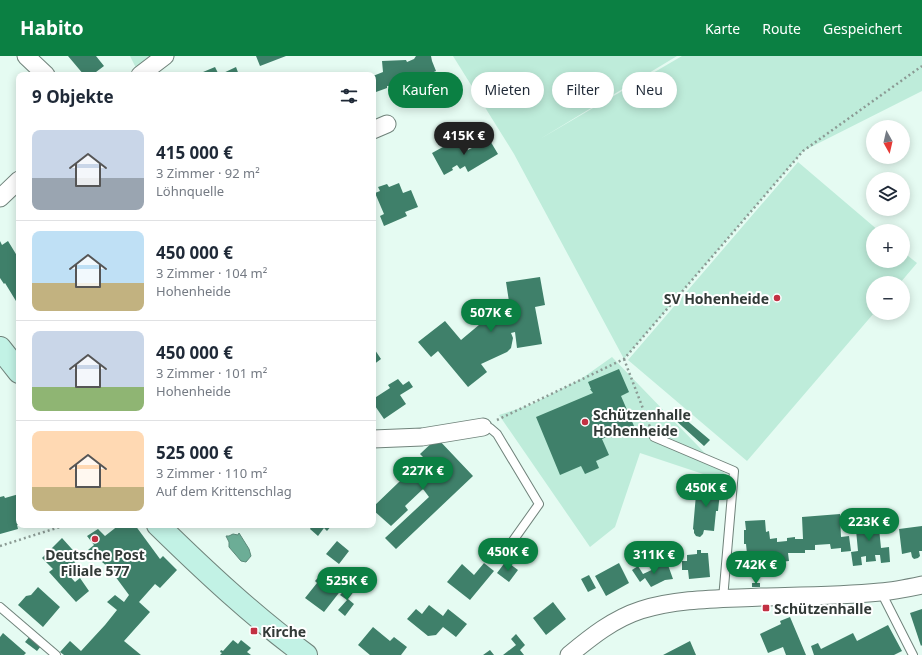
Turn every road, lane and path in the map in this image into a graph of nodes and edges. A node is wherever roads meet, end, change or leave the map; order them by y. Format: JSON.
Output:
{"nodes":[{"id":1,"x":26,"y":56,"type":"edge"},
{"id":2,"x":165,"y":56,"type":"edge"},
{"id":3,"x":922,"y":66,"type":"edge"},
{"id":4,"x":43,"y":72,"type":"edge"},
{"id":5,"x":144,"y":72,"type":"edge"},
{"id":6,"x":16,"y":183,"type":"edge"},
{"id":7,"x":0,"y":198,"type":"edge"},
{"id":8,"x":0,"y":348,"type":"edge"},
{"id":9,"x":624,"y":359,"type":"junction"},
{"id":10,"x":16,"y":368,"type":"edge"},
{"id":11,"x":482,"y":427,"type":"junction"},
{"id":12,"x":654,"y":437,"type":"joint"},
{"id":13,"x":376,"y":439,"type":"edge"},
{"id":14,"x":57,"y":528,"type":"edge"},
{"id":15,"x":161,"y":528,"type":"edge"},
{"id":16,"x":0,"y":546,"type":"edge"},
{"id":17,"x":505,"y":552,"type":"dead end"},
{"id":18,"x":922,"y":586,"type":"edge"},
{"id":19,"x":881,"y":592,"type":"junction"},
{"id":20,"x":724,"y":599,"type":"junction"},
{"id":21,"x":0,"y":607,"type":"edge"},
{"id":22,"x":56,"y":655,"type":"edge"},
{"id":23,"x":306,"y":655,"type":"edge"},
{"id":24,"x":569,"y":655,"type":"edge"},
{"id":25,"x":913,"y":655,"type":"edge"}],
"edges":[{"from":1,"to":4,"type":"street"},
{"from":2,"to":5,"type":"street"},
{"from":3,"to":9,"type":"path"},
{"from":6,"to":7,"type":"street"},
{"from":8,"to":10,"type":"street"},
{"from":9,"to":11,"type":"path"},
{"from":9,"to":12,"type":"path"},
{"from":11,"to":13,"type":"street"},
{"from":11,"to":17,"type":"lane"},
{"from":12,"to":20,"type":"lane"},
{"from":14,"to":16,"type":"path"},
{"from":15,"to":23,"type":"street"},
{"from":18,"to":19,"type":"street"},
{"from":19,"to":20,"type":"street"},
{"from":19,"to":25,"type":"lane"},
{"from":20,"to":24,"type":"street"},
{"from":21,"to":22,"type":"lane"}]}
